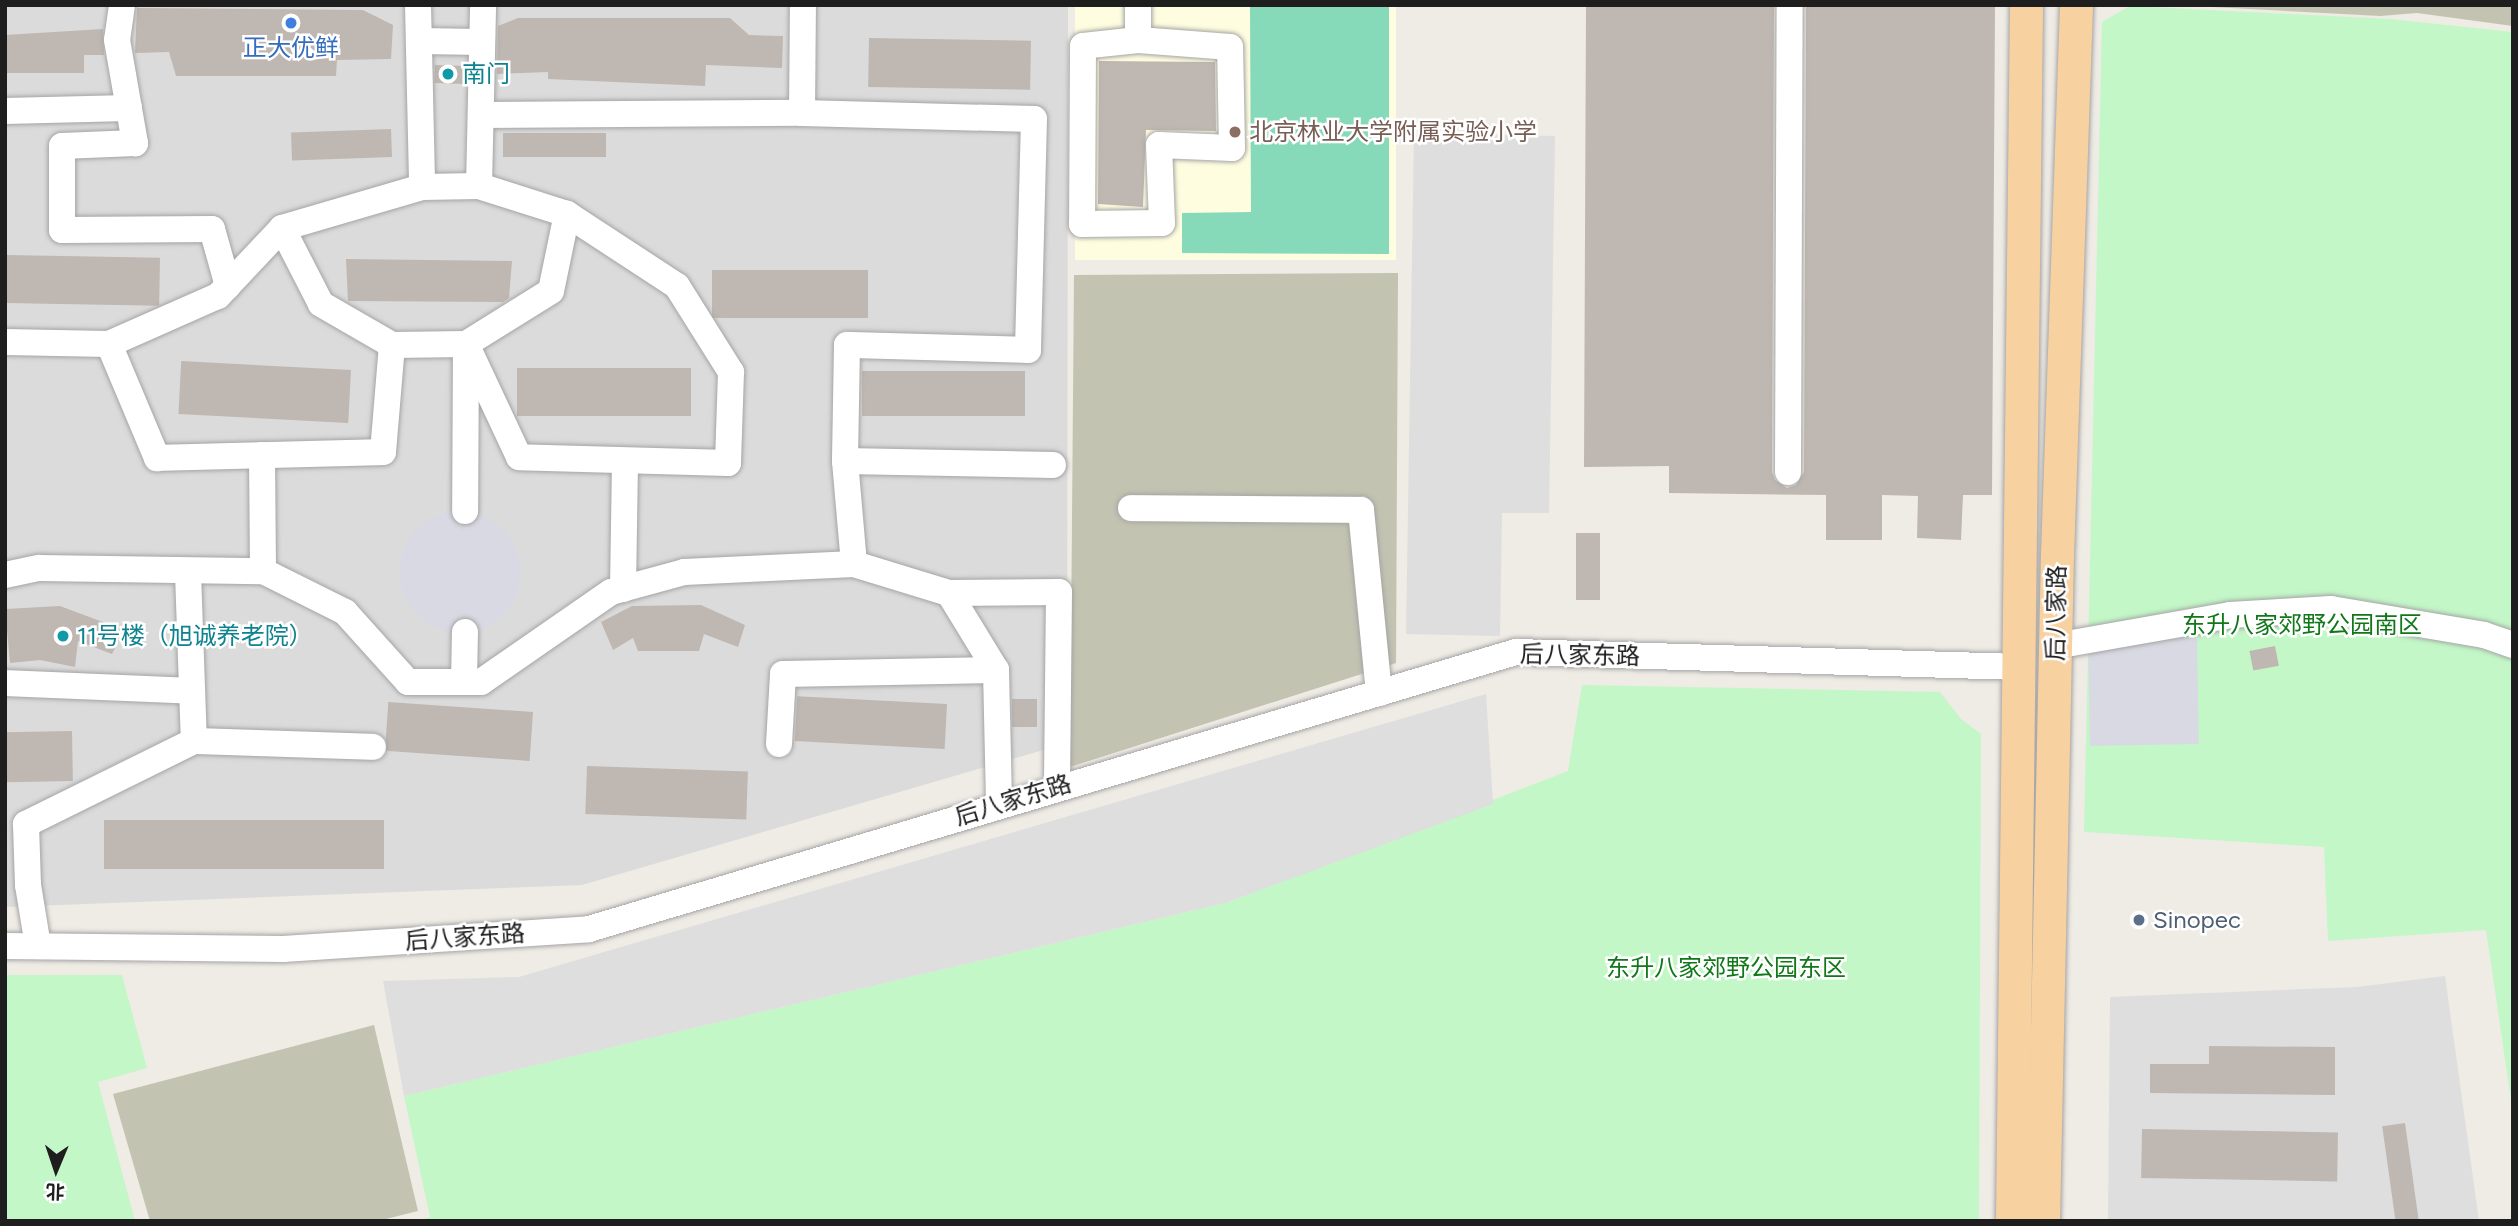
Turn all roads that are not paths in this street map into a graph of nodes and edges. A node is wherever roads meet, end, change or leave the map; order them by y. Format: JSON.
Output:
{"nodes":[{"id":1,"x":122,"y":5,"type":"edge"},
{"id":2,"x":418,"y":5,"type":"edge"},
{"id":3,"x":483,"y":5,"type":"edge"},
{"id":4,"x":803,"y":5,"type":"edge"},
{"id":5,"x":1138,"y":5,"type":"edge"},
{"id":6,"x":1790,"y":5,"type":"edge"},
{"id":7,"x":2026,"y":5,"type":"edge"},
{"id":8,"x":2076,"y":5,"type":"edge"},
{"id":9,"x":1138,"y":40,"type":"junction"},
{"id":10,"x":419,"y":41,"type":"junction"},
{"id":11,"x":482,"y":42,"type":"junction"},
{"id":12,"x":129,"y":108,"type":"junction"},
{"id":13,"x":5,"y":111,"type":"edge"},
{"id":14,"x":802,"y":113,"type":"junction"},
{"id":15,"x":481,"y":115,"type":"junction"},
{"id":16,"x":479,"y":186,"type":"junction"},
{"id":17,"x":422,"y":187,"type":"junction"},
{"id":18,"x":567,"y":214,"type":"junction"},
{"id":19,"x":282,"y":228,"type":"junction"},
{"id":20,"x":228,"y":286,"type":"junction"},
{"id":21,"x":5,"y":342,"type":"edge"},
{"id":22,"x":109,"y":344,"type":"junction"},
{"id":23,"x":466,"y":344,"type":"junction"},
{"id":24,"x":392,"y":345,"type":"junction"},
{"id":25,"x":262,"y":455,"type":"junction"},
{"id":26,"x":845,"y":461,"type":"junction"},
{"id":27,"x":625,"y":463,"type":"junction"},
{"id":28,"x":1053,"y":465,"type":"dead end"},
{"id":29,"x":1788,"y":472,"type":"dead end"},
{"id":30,"x":1131,"y":508,"type":"dead end"},
{"id":31,"x":465,"y":511,"type":"dead end"},
{"id":32,"x":854,"y":564,"type":"junction"},
{"id":33,"x":263,"y":571,"type":"junction"},
{"id":34,"x":188,"y":573,"type":"junction"},
{"id":35,"x":5,"y":575,"type":"edge"},
{"id":36,"x":622,"y":589,"type":"junction"},
{"id":37,"x":949,"y":593,"type":"junction"},
{"id":38,"x":465,"y":632,"type":"dead end"},
{"id":39,"x":2513,"y":645,"type":"edge"},
{"id":40,"x":2055,"y":646,"type":"junction"},
{"id":41,"x":2019,"y":667,"type":"junction"},
{"id":42,"x":996,"y":670,"type":"junction"},
{"id":43,"x":464,"y":682,"type":"junction"},
{"id":44,"x":5,"y":683,"type":"edge"},
{"id":45,"x":192,"y":691,"type":"junction"},
{"id":46,"x":1379,"y":693,"type":"junction"},
{"id":47,"x":194,"y":741,"type":"junction"},
{"id":48,"x":779,"y":744,"type":"dead end"},
{"id":49,"x":373,"y":747,"type":"dead end"},
{"id":50,"x":1057,"y":787,"type":"junction"},
{"id":51,"x":999,"y":804,"type":"junction"},
{"id":52,"x":16,"y":822,"type":"edge"},
{"id":53,"x":5,"y":946,"type":"edge"},
{"id":54,"x":38,"y":946,"type":"junction"},
{"id":55,"x":2012,"y":1221,"type":"edge"},
{"id":56,"x":2043,"y":1221,"type":"edge"}],
"edges":[{"from":1,"to":12,"type":"street"},
{"from":2,"to":10,"type":"street"},
{"from":3,"to":11,"type":"street"},
{"from":4,"to":14,"type":"street"},
{"from":5,"to":9,"type":"street"},
{"from":6,"to":29,"type":"street"},
{"from":7,"to":41,"type":"main road","name":"后八家路"},
{"from":8,"to":40,"type":"main road","name":"后八家路"},
{"from":9,"to":9,"type":"street"},
{"from":10,"to":11,"type":"street"},
{"from":10,"to":17,"type":"street"},
{"from":11,"to":15,"type":"street"},
{"from":12,"to":13,"type":"street"},
{"from":12,"to":20,"type":"street"},
{"from":14,"to":15,"type":"street"},
{"from":14,"to":26,"type":"street"},
{"from":15,"to":16,"type":"street"},
{"from":16,"to":17,"type":"street"},
{"from":16,"to":18,"type":"street"},
{"from":17,"to":19,"type":"street"},
{"from":18,"to":23,"type":"street"},
{"from":18,"to":27,"type":"street"},
{"from":19,"to":20,"type":"street"},
{"from":19,"to":24,"type":"street"},
{"from":20,"to":22,"type":"street"},
{"from":21,"to":22,"type":"street"},
{"from":22,"to":25,"type":"street"},
{"from":23,"to":24,"type":"street"},
{"from":23,"to":27,"type":"street"},
{"from":23,"to":31,"type":"street"},
{"from":24,"to":25,"type":"street"},
{"from":25,"to":33,"type":"street"},
{"from":26,"to":28,"type":"street"},
{"from":26,"to":32,"type":"street"},
{"from":27,"to":36,"type":"street"},
{"from":30,"to":46,"type":"street"},
{"from":32,"to":36,"type":"street"},
{"from":32,"to":37,"type":"street"},
{"from":33,"to":34,"type":"street"},
{"from":33,"to":43,"type":"street"},
{"from":34,"to":35,"type":"street"},
{"from":34,"to":45,"type":"street"},
{"from":36,"to":43,"type":"street"},
{"from":37,"to":42,"type":"street"},
{"from":37,"to":50,"type":"street"},
{"from":38,"to":43,"type":"street"},
{"from":39,"to":40,"type":"street"},
{"from":40,"to":56,"type":"main road","name":"后八家路"},
{"from":41,"to":46,"type":"street","name":"后八家东路"},
{"from":41,"to":55,"type":"main road","name":"后八家路"},
{"from":42,"to":48,"type":"street"},
{"from":42,"to":51,"type":"street"},
{"from":44,"to":45,"type":"street"},
{"from":45,"to":47,"type":"street"},
{"from":46,"to":50,"type":"street","name":"后八家东路"},
{"from":47,"to":49,"type":"street"},
{"from":47,"to":52,"type":"street"},
{"from":50,"to":51,"type":"street","name":"后八家东路"},
{"from":51,"to":54,"type":"street","name":"后八家东路"},
{"from":52,"to":54,"type":"street"},
{"from":53,"to":54,"type":"street","name":"后八家东路"}]}
